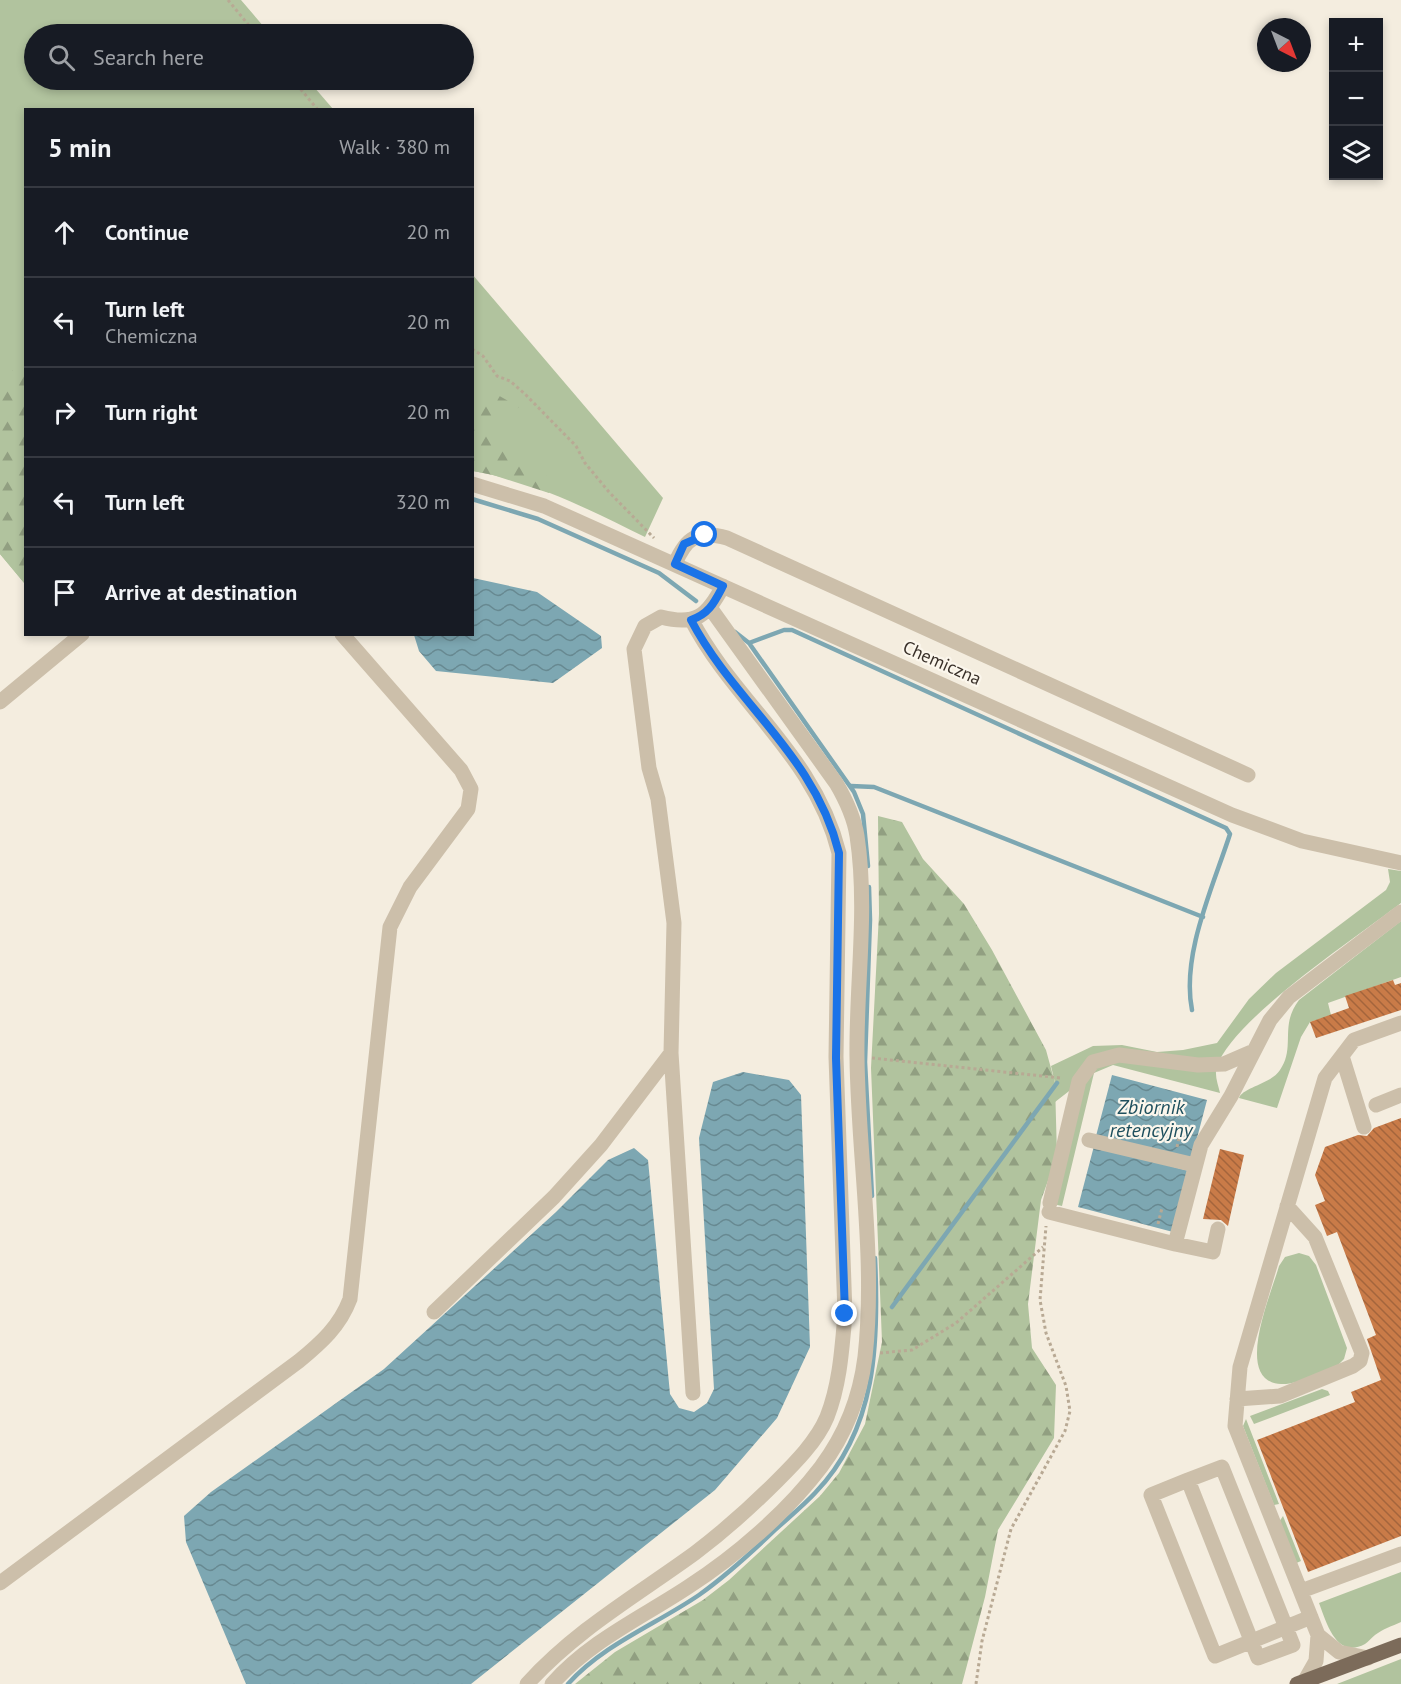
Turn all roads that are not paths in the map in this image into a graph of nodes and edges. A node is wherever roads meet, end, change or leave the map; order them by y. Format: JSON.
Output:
{"nodes":[{"id":1,"x":474,"y":485,"type":"edge"},
{"id":2,"x":671,"y":563,"type":"junction"},
{"id":3,"x":723,"y":586,"type":"junction"},
{"id":4,"x":711,"y":609,"type":"junction"},
{"id":5,"x":691,"y":620,"type":"junction"},
{"id":6,"x":80,"y":636,"type":"edge"},
{"id":7,"x":344,"y":636,"type":"edge"},
{"id":8,"x":0,"y":702,"type":"edge"},
{"id":9,"x":1248,"y":775,"type":"dead end"},
{"id":10,"x":1401,"y":863,"type":"edge"},
{"id":11,"x":1401,"y":912,"type":"edge"},
{"id":12,"x":1401,"y":1023,"type":"edge"},
{"id":13,"x":1254,"y":1051,"type":"junction"},
{"id":14,"x":671,"y":1053,"type":"junction"},
{"id":15,"x":1342,"y":1056,"type":"junction"},
{"id":16,"x":1401,"y":1095,"type":"edge"},
{"id":17,"x":1376,"y":1105,"type":"dead end"},
{"id":18,"x":1364,"y":1127,"type":"dead end"},
{"id":19,"x":1089,"y":1140,"type":"dead end"},
{"id":20,"x":1196,"y":1166,"type":"junction"},
{"id":21,"x":1287,"y":1206,"type":"junction"},
{"id":22,"x":1218,"y":1229,"type":"dead end"},
{"id":23,"x":1175,"y":1244,"type":"junction"},
{"id":24,"x":434,"y":1312,"type":"dead end"},
{"id":25,"x":693,"y":1394,"type":"dead end"},
{"id":26,"x":1237,"y":1399,"type":"junction"},
{"id":27,"x":1188,"y":1480,"type":"junction"},
{"id":28,"x":1401,"y":1554,"type":"edge"},
{"id":29,"x":0,"y":1583,"type":"edge"},
{"id":30,"x":1301,"y":1592,"type":"junction"},
{"id":31,"x":1311,"y":1617,"type":"junction"},
{"id":32,"x":1286,"y":1627,"type":"junction"},
{"id":33,"x":1318,"y":1635,"type":"junction"},
{"id":34,"x":1252,"y":1641,"type":"junction"},
{"id":35,"x":1401,"y":1645,"type":"edge"},
{"id":36,"x":1368,"y":1658,"type":"junction"},
{"id":37,"x":1300,"y":1683,"type":"edge"},
{"id":38,"x":527,"y":1684,"type":"edge"},
{"id":39,"x":552,"y":1684,"type":"edge"}],
"edges":[{"from":1,"to":2,"type":"street","name":"Chemiczna"},
{"from":2,"to":3,"type":"street","name":"Chemiczna"},
{"from":2,"to":9,"type":"street"},
{"from":3,"to":4,"type":"street"},
{"from":3,"to":10,"type":"street","name":"Chemiczna"},
{"from":4,"to":5,"type":"street"},
{"from":4,"to":39,"type":"street"},
{"from":5,"to":14,"type":"street"},
{"from":5,"to":38,"type":"street"},
{"from":6,"to":8,"type":"street"},
{"from":7,"to":29,"type":"street"},
{"from":11,"to":13,"type":"street"},
{"from":12,"to":15,"type":"street"},
{"from":13,"to":20,"type":"street"},
{"from":13,"to":23,"type":"street"},
{"from":14,"to":24,"type":"street"},
{"from":14,"to":25,"type":"street"},
{"from":15,"to":18,"type":"street"},
{"from":15,"to":21,"type":"street"},
{"from":16,"to":17,"type":"street"},
{"from":19,"to":20,"type":"street"},
{"from":20,"to":23,"type":"street"},
{"from":21,"to":26,"type":"street"},
{"from":21,"to":26,"type":"street"},
{"from":22,"to":23,"type":"street"},
{"from":26,"to":30,"type":"street"},
{"from":27,"to":32,"type":"street"},
{"from":27,"to":34,"type":"street"},
{"from":27,"to":34,"type":"street"},
{"from":28,"to":30,"type":"street"},
{"from":30,"to":31,"type":"street"},
{"from":31,"to":32,"type":"street"},
{"from":31,"to":33,"type":"street"},
{"from":32,"to":34,"type":"street"},
{"from":33,"to":36,"type":"street"},
{"from":33,"to":37,"type":"street"},
{"from":35,"to":36,"type":"main road"},
{"from":36,"to":37,"type":"main road"}]}
